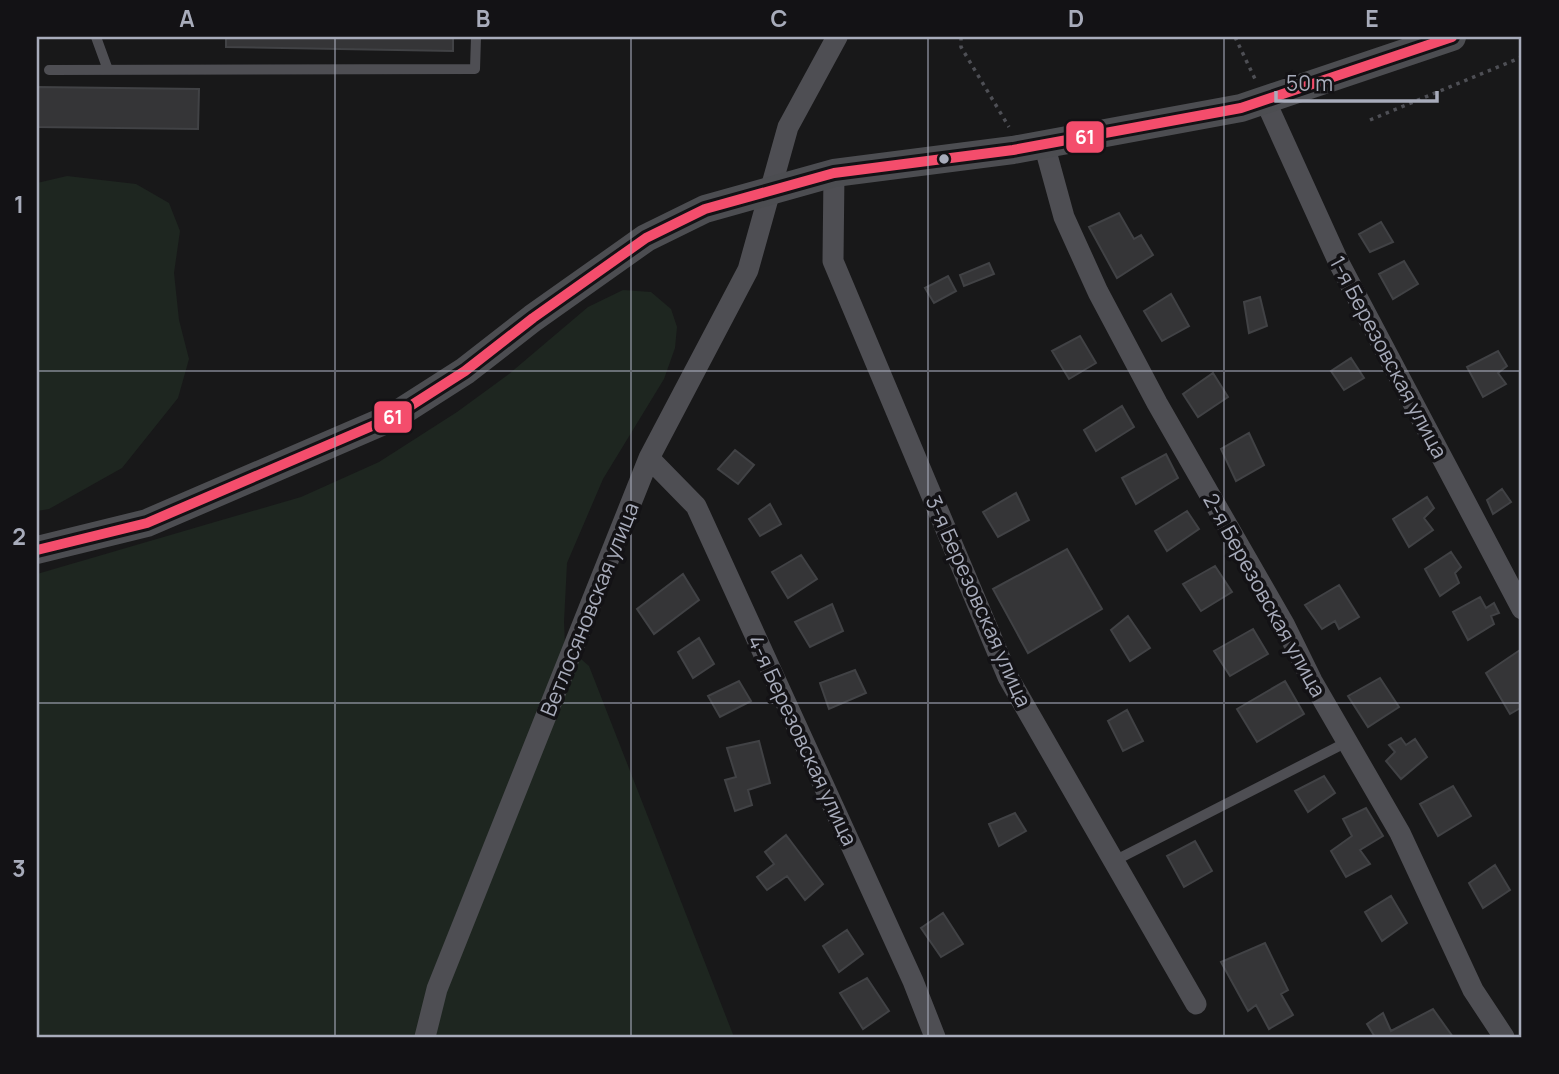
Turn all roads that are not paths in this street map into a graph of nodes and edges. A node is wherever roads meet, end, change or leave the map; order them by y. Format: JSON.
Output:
{"nodes":[{"id":1,"x":96,"y":37,"type":"edge"},
{"id":2,"x":476,"y":37,"type":"edge"},
{"id":3,"x":837,"y":37,"type":"edge"},
{"id":4,"x":1404,"y":37,"type":"edge"},
{"id":5,"x":1452,"y":37,"type":"edge"},
{"id":6,"x":49,"y":70,"type":"dead end"},
{"id":7,"x":108,"y":70,"type":"junction"},
{"id":8,"x":1265,"y":100,"type":"junction"},
{"id":9,"x":1044,"y":144,"type":"junction"},
{"id":10,"x":834,"y":173,"type":"junction"},
{"id":11,"x":772,"y":189,"type":"junction"},
{"id":12,"x":649,"y":458,"type":"junction"},
{"id":13,"x":37,"y":551,"type":"edge"},
{"id":14,"x":1522,"y":609,"type":"edge"},
{"id":15,"x":1347,"y":741,"type":"junction"},
{"id":16,"x":1114,"y":860,"type":"junction"},
{"id":17,"x":1196,"y":1004,"type":"dead end"},
{"id":18,"x":425,"y":1037,"type":"edge"},
{"id":19,"x":935,"y":1037,"type":"edge"},
{"id":20,"x":1504,"y":1037,"type":"edge"}],
"edges":[{"from":1,"to":7,"type":"lane"},
{"from":2,"to":7,"type":"lane"},
{"from":3,"to":11,"type":"street","name":"Ветлосяновская улица"},
{"from":4,"to":8,"type":"main road"},
{"from":5,"to":8,"type":"main road"},
{"from":6,"to":7,"type":"lane"},
{"from":8,"to":9,"type":"main road"},
{"from":8,"to":14,"type":"street","name":"1-я Березовская улица"},
{"from":9,"to":10,"type":"main road"},
{"from":9,"to":15,"type":"street","name":"2-я Березовская улица"},
{"from":10,"to":11,"type":"main road"},
{"from":10,"to":16,"type":"street","name":"3-я Березовская улица"},
{"from":11,"to":12,"type":"street","name":"Ветлосяновская улица"},
{"from":11,"to":13,"type":"main road"},
{"from":12,"to":18,"type":"street","name":"Ветлосяновская улица"},
{"from":12,"to":19,"type":"street","name":"4-я Березовская улица"},
{"from":15,"to":16,"type":"lane"},
{"from":15,"to":20,"type":"street","name":"2-я Березовская улица"},
{"from":16,"to":17,"type":"street","name":"3-я Березовская улица"}]}
